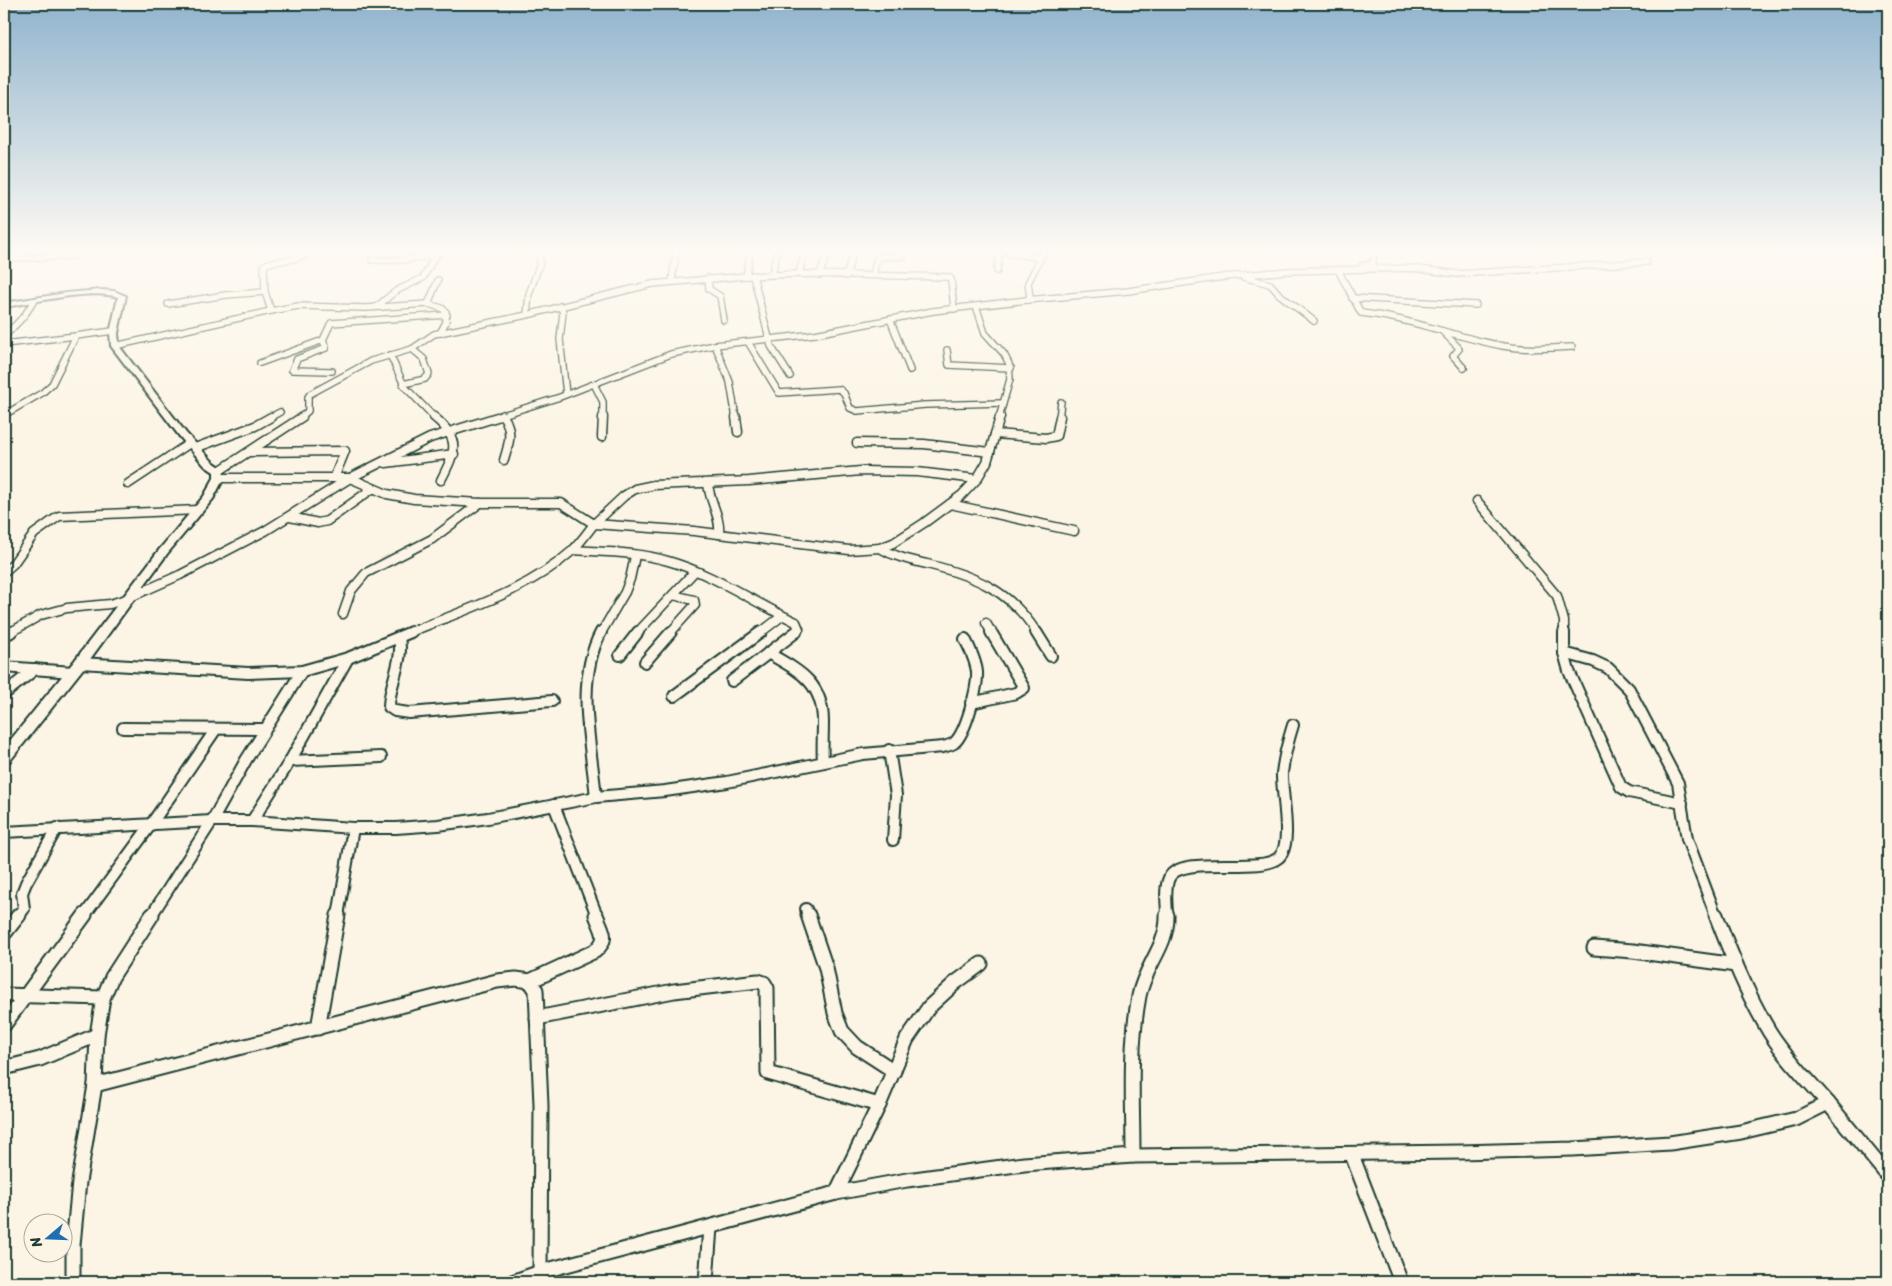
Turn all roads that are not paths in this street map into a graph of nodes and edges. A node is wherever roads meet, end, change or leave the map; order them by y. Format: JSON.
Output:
{"nodes":[{"id":1,"x":26,"y":313,"type":"edge"},
{"id":2,"x":119,"y":313,"type":"edge"},
{"id":3,"x":262,"y":313,"type":"edge"},
{"id":4,"x":534,"y":313,"type":"edge"},
{"id":5,"x":563,"y":313,"type":"edge"},
{"id":6,"x":723,"y":313,"type":"edge"},
{"id":7,"x":763,"y":313,"type":"edge"},
{"id":8,"x":928,"y":313,"type":"edge"},
{"id":9,"x":978,"y":313,"type":"edge"},
{"id":10,"x":1303,"y":313,"type":"edge"},
{"id":11,"x":1361,"y":313,"type":"edge"},
{"id":12,"x":447,"y":315,"type":"joint"},
{"id":13,"x":527,"y":315,"type":"joint"},
{"id":14,"x":890,"y":319,"type":"junction"},
{"id":15,"x":724,"y":320,"type":"dead end"},
{"id":16,"x":1314,"y":322,"type":"dead end"},
{"id":17,"x":113,"y":331,"type":"junction"},
{"id":18,"x":1442,"y":331,"type":"junction"},
{"id":19,"x":440,"y":332,"type":"junction"},
{"id":20,"x":76,"y":336,"type":"junction"},
{"id":21,"x":4,"y":338,"type":"edge"},
{"id":22,"x":323,"y":340,"type":"junction"},
{"id":23,"x":770,"y":340,"type":"junction"},
{"id":24,"x":748,"y":342,"type":"junction"},
{"id":25,"x":4,"y":344,"type":"edge"},
{"id":26,"x":715,"y":345,"type":"junction"},
{"id":27,"x":115,"y":346,"type":"junction"},
{"id":28,"x":1572,"y":347,"type":"dead end"},
{"id":29,"x":412,"y":349,"type":"junction"},
{"id":30,"x":947,"y":350,"type":"dead end"},
{"id":31,"x":390,"y":355,"type":"junction"},
{"id":32,"x":260,"y":363,"type":"dead end"},
{"id":33,"x":1011,"y":368,"type":"junction"},
{"id":34,"x":1464,"y":368,"type":"dead end"},
{"id":35,"x":910,"y":370,"type":"dead end"},
{"id":36,"x":332,"y":371,"type":"dead end"},
{"id":37,"x":790,"y":376,"type":"dead end"},
{"id":38,"x":403,"y":384,"type":"junction"},
{"id":39,"x":594,"y":384,"type":"junction"},
{"id":40,"x":566,"y":394,"type":"junction"},
{"id":41,"x":1061,"y":402,"type":"dead end"},
{"id":42,"x":1003,"y":403,"type":"junction"},
{"id":43,"x":280,"y":412,"type":"dead end"},
{"id":44,"x":502,"y":414,"type":"junction"},
{"id":45,"x":4,"y":415,"type":"edge"},
{"id":46,"x":451,"y":430,"type":"junction"},
{"id":47,"x":738,"y":432,"type":"dead end"},
{"id":48,"x":995,"y":434,"type":"junction"},
{"id":49,"x":602,"y":437,"type":"dead end"},
{"id":50,"x":857,"y":443,"type":"dead end"},
{"id":51,"x":192,"y":445,"type":"junction"},
{"id":52,"x":250,"y":452,"type":"junction"},
{"id":53,"x":990,"y":452,"type":"junction"},
{"id":54,"x":454,"y":454,"type":"junction"},
{"id":55,"x":504,"y":460,"type":"dead end"},
{"id":56,"x":378,"y":464,"type":"junction"},
{"id":57,"x":219,"y":474,"type":"junction"},
{"id":58,"x":334,"y":478,"type":"junction"},
{"id":59,"x":350,"y":478,"type":"junction"},
{"id":60,"x":441,"y":480,"type":"dead end"},
{"id":61,"x":977,"y":480,"type":"junction"},
{"id":62,"x":708,"y":483,"type":"junction"},
{"id":63,"x":128,"y":484,"type":"dead end"},
{"id":64,"x":372,"y":489,"type":"junction"},
{"id":65,"x":1477,"y":501,"type":"dead end"},
{"id":66,"x":480,"y":503,"type":"junction"},
{"id":67,"x":950,"y":504,"type":"junction"},
{"id":68,"x":198,"y":510,"type":"junction"},
{"id":69,"x":290,"y":517,"type":"junction"},
{"id":70,"x":594,"y":524,"type":"junction"},
{"id":71,"x":1074,"y":531,"type":"dead end"},
{"id":72,"x":719,"y":534,"type":"junction"},
{"id":73,"x":880,"y":548,"type":"junction"},
{"id":74,"x":573,"y":550,"type":"junction"},
{"id":75,"x":635,"y":556,"type":"junction"},
{"id":76,"x":695,"y":571,"type":"junction"},
{"id":77,"x":4,"y":572,"type":"edge"},
{"id":78,"x":673,"y":595,"type":"junction"},
{"id":79,"x":126,"y":599,"type":"junction"},
{"id":80,"x":343,"y":614,"type":"dead end"},
{"id":81,"x":782,"y":616,"type":"junction"},
{"id":82,"x":986,"y":623,"type":"dead end"},
{"id":83,"x":4,"y":636,"type":"edge"},
{"id":84,"x":398,"y":638,"type":"junction"},
{"id":85,"x":965,"y":639,"type":"dead end"},
{"id":86,"x":1564,"y":653,"type":"junction"},
{"id":87,"x":768,"y":654,"type":"junction"},
{"id":88,"x":620,"y":655,"type":"dead end"},
{"id":89,"x":1052,"y":656,"type":"dead end"},
{"id":90,"x":348,"y":658,"type":"junction"},
{"id":91,"x":645,"y":662,"type":"dead end"},
{"id":92,"x":4,"y":667,"type":"edge"},
{"id":93,"x":77,"y":668,"type":"junction"},
{"id":94,"x":35,"y":669,"type":"junction"},
{"id":95,"x":302,"y":671,"type":"junction"},
{"id":96,"x":732,"y":681,"type":"dead end"},
{"id":97,"x":4,"y":694,"type":"edge"},
{"id":98,"x":674,"y":696,"type":"dead end"},
{"id":99,"x":552,"y":701,"type":"dead end"},
{"id":100,"x":971,"y":703,"type":"junction"},
{"id":101,"x":1293,"y":726,"type":"dead end"},
{"id":102,"x":123,"y":728,"type":"dead end"},
{"id":103,"x":216,"y":728,"type":"junction"},
{"id":104,"x":265,"y":729,"type":"junction"},
{"id":105,"x":889,"y":750,"type":"junction"},
{"id":106,"x":381,"y":757,"type":"dead end"},
{"id":107,"x":4,"y":758,"type":"edge"},
{"id":108,"x":290,"y":761,"type":"junction"},
{"id":109,"x":823,"y":762,"type":"junction"},
{"id":110,"x":596,"y":797,"type":"junction"},
{"id":111,"x":1682,"y":803,"type":"junction"},
{"id":112,"x":554,"y":805,"type":"junction"},
{"id":113,"x":212,"y":821,"type":"junction"},
{"id":114,"x":252,"y":821,"type":"junction"},
{"id":115,"x":152,"y":823,"type":"junction"},
{"id":116,"x":57,"y":828,"type":"junction"},
{"id":117,"x":353,"y":828,"type":"junction"},
{"id":118,"x":4,"y":832,"type":"edge"},
{"id":119,"x":893,"y":840,"type":"dead end"},
{"id":120,"x":806,"y":909,"type":"dead end"},
{"id":121,"x":4,"y":934,"type":"edge"},
{"id":122,"x":1594,"y":948,"type":"dead end"},
{"id":123,"x":981,"y":964,"type":"dead end"},
{"id":124,"x":1736,"y":965,"type":"junction"},
{"id":125,"x":530,"y":981,"type":"junction"},
{"id":126,"x":4,"y":995,"type":"edge"},
{"id":127,"x":25,"y":996,"type":"junction"},
{"id":128,"x":103,"y":998,"type":"junction"},
{"id":129,"x":537,"y":1018,"type":"junction"},
{"id":130,"x":4,"y":1025,"type":"edge"},
{"id":131,"x":318,"y":1028,"type":"junction"},
{"id":132,"x":97,"y":1035,"type":"junction"},
{"id":133,"x":4,"y":1068,"type":"edge"},
{"id":134,"x":894,"y":1071,"type":"junction"},
{"id":135,"x":95,"y":1085,"type":"junction"},
{"id":136,"x":1828,"y":1104,"type":"junction"},
{"id":137,"x":879,"y":1105,"type":"junction"},
{"id":138,"x":1352,"y":1155,"type":"junction"},
{"id":139,"x":1133,"y":1156,"type":"junction"},
{"id":140,"x":1888,"y":1176,"type":"edge"},
{"id":141,"x":836,"y":1193,"type":"junction"},
{"id":142,"x":710,"y":1227,"type":"junction"},
{"id":143,"x":538,"y":1277,"type":"edge"},
{"id":144,"x":74,"y":1282,"type":"edge"},
{"id":145,"x":512,"y":1282,"type":"edge"},
{"id":146,"x":706,"y":1282,"type":"edge"},
{"id":147,"x":1401,"y":1282,"type":"edge"}],
"edges":[{"from":1,"to":21,"type":"street"},
{"from":2,"to":17,"type":"main road"},
{"from":3,"to":27,"type":"street"},
{"from":4,"to":13,"type":"street"},
{"from":5,"to":40,"type":"street"},
{"from":6,"to":15,"type":"street"},
{"from":7,"to":23,"type":"street"},
{"from":8,"to":14,"type":"street"},
{"from":9,"to":33,"type":"street"},
{"from":10,"to":16,"type":"street"},
{"from":11,"to":18,"type":"street"},
{"from":12,"to":19,"type":"street"},
{"from":12,"to":22,"type":"street"},
{"from":13,"to":19,"type":"street"},
{"from":14,"to":23,"type":"street"},
{"from":14,"to":35,"type":"street"},
{"from":17,"to":20,"type":"street"},
{"from":17,"to":27,"type":"main road"},
{"from":18,"to":28,"type":"street"},
{"from":18,"to":34,"type":"street"},
{"from":19,"to":29,"type":"street"},
{"from":20,"to":25,"type":"street"},
{"from":20,"to":45,"type":"street"},
{"from":22,"to":32,"type":"street"},
{"from":22,"to":36,"type":"street"},
{"from":23,"to":24,"type":"street"},
{"from":23,"to":37,"type":"street"},
{"from":24,"to":26,"type":"street"},
{"from":24,"to":42,"type":"street"},
{"from":26,"to":39,"type":"street"},
{"from":26,"to":47,"type":"street"},
{"from":27,"to":51,"type":"main road"},
{"from":29,"to":31,"type":"street"},
{"from":29,"to":38,"type":"street"},
{"from":30,"to":33,"type":"street"},
{"from":31,"to":38,"type":"street"},
{"from":31,"to":52,"type":"street"},
{"from":33,"to":42,"type":"street"},
{"from":38,"to":46,"type":"street"},
{"from":39,"to":40,"type":"street"},
{"from":39,"to":49,"type":"street"},
{"from":40,"to":44,"type":"street"},
{"from":41,"to":48,"type":"street"},
{"from":42,"to":48,"type":"street"},
{"from":43,"to":51,"type":"street"},
{"from":44,"to":46,"type":"street"},
{"from":44,"to":55,"type":"street"},
{"from":46,"to":54,"type":"street"},
{"from":46,"to":56,"type":"street"},
{"from":48,"to":53,"type":"street"},
{"from":50,"to":53,"type":"street"},
{"from":51,"to":57,"type":"main road"},
{"from":51,"to":63,"type":"street"},
{"from":52,"to":57,"type":"street"},
{"from":52,"to":58,"type":"street"},
{"from":53,"to":61,"type":"street"},
{"from":54,"to":56,"type":"street"},
{"from":54,"to":60,"type":"street"},
{"from":56,"to":59,"type":"street"},
{"from":57,"to":58,"type":"street"},
{"from":57,"to":68,"type":"main road"},
{"from":58,"to":59,"type":"street"},
{"from":59,"to":64,"type":"street"},
{"from":59,"to":69,"type":"street"},
{"from":61,"to":62,"type":"street"},
{"from":61,"to":67,"type":"street"},
{"from":62,"to":70,"type":"street"},
{"from":62,"to":72,"type":"street"},
{"from":64,"to":66,"type":"street"},
{"from":64,"to":69,"type":"street"},
{"from":65,"to":86,"type":"street"},
{"from":66,"to":70,"type":"street"},
{"from":66,"to":80,"type":"street"},
{"from":67,"to":71,"type":"street"},
{"from":67,"to":73,"type":"street"},
{"from":68,"to":77,"type":"street"},
{"from":68,"to":79,"type":"main road"},
{"from":69,"to":79,"type":"street"},
{"from":70,"to":72,"type":"street"},
{"from":70,"to":74,"type":"street"},
{"from":72,"to":73,"type":"street"},
{"from":73,"to":89,"type":"street"},
{"from":74,"to":75,"type":"street"},
{"from":74,"to":84,"type":"street"},
{"from":75,"to":76,"type":"street"},
{"from":75,"to":110,"type":"street"},
{"from":76,"to":78,"type":"street"},
{"from":76,"to":81,"type":"street"},
{"from":78,"to":88,"type":"street"},
{"from":78,"to":91,"type":"street"},
{"from":79,"to":83,"type":"street"},
{"from":79,"to":93,"type":"main road"},
{"from":81,"to":87,"type":"street"},
{"from":81,"to":98,"type":"street"},
{"from":82,"to":100,"type":"street"},
{"from":84,"to":90,"type":"street"},
{"from":84,"to":99,"type":"street"},
{"from":85,"to":100,"type":"street"},
{"from":86,"to":111,"type":"street"},
{"from":86,"to":111,"type":"street"},
{"from":87,"to":96,"type":"street"},
{"from":87,"to":109,"type":"street"},
{"from":90,"to":95,"type":"street"},
{"from":90,"to":108,"type":"street"},
{"from":92,"to":94,"type":"street"},
{"from":93,"to":94,"type":"street"},
{"from":93,"to":95,"type":"street"},
{"from":93,"to":107,"type":"main road"},
{"from":94,"to":97,"type":"street"},
{"from":95,"to":104,"type":"street"},
{"from":100,"to":105,"type":"street"},
{"from":101,"to":139,"type":"street"},
{"from":102,"to":103,"type":"street"},
{"from":103,"to":104,"type":"street"},
{"from":103,"to":115,"type":"street"},
{"from":104,"to":113,"type":"street"},
{"from":105,"to":109,"type":"street"},
{"from":105,"to":119,"type":"street"},
{"from":106,"to":108,"type":"street"},
{"from":108,"to":114,"type":"street"},
{"from":109,"to":110,"type":"street"},
{"from":110,"to":112,"type":"street"},
{"from":111,"to":124,"type":"street"},
{"from":112,"to":117,"type":"street"},
{"from":112,"to":125,"type":"street"},
{"from":113,"to":114,"type":"street"},
{"from":113,"to":115,"type":"street"},
{"from":113,"to":128,"type":"street"},
{"from":114,"to":117,"type":"street"},
{"from":115,"to":116,"type":"street"},
{"from":115,"to":127,"type":"street"},
{"from":116,"to":118,"type":"street"},
{"from":116,"to":121,"type":"street"},
{"from":117,"to":131,"type":"street"},
{"from":120,"to":134,"type":"street"},
{"from":122,"to":124,"type":"street"},
{"from":123,"to":134,"type":"street"},
{"from":124,"to":136,"type":"street"},
{"from":125,"to":129,"type":"street"},
{"from":125,"to":131,"type":"street"},
{"from":126,"to":127,"type":"street"},
{"from":127,"to":128,"type":"street"},
{"from":127,"to":130,"type":"street"},
{"from":128,"to":132,"type":"street"},
{"from":129,"to":137,"type":"street"},
{"from":129,"to":143,"type":"street"},
{"from":131,"to":135,"type":"street"},
{"from":132,"to":133,"type":"street"},
{"from":132,"to":135,"type":"street"},
{"from":134,"to":137,"type":"street"},
{"from":135,"to":144,"type":"street"},
{"from":136,"to":138,"type":"street"},
{"from":136,"to":140,"type":"street"},
{"from":137,"to":141,"type":"street"},
{"from":138,"to":139,"type":"street"},
{"from":138,"to":147,"type":"street"},
{"from":139,"to":141,"type":"street"},
{"from":141,"to":142,"type":"street"},
{"from":142,"to":143,"type":"street"},
{"from":142,"to":146,"type":"street"},
{"from":143,"to":145,"type":"street"}]}
